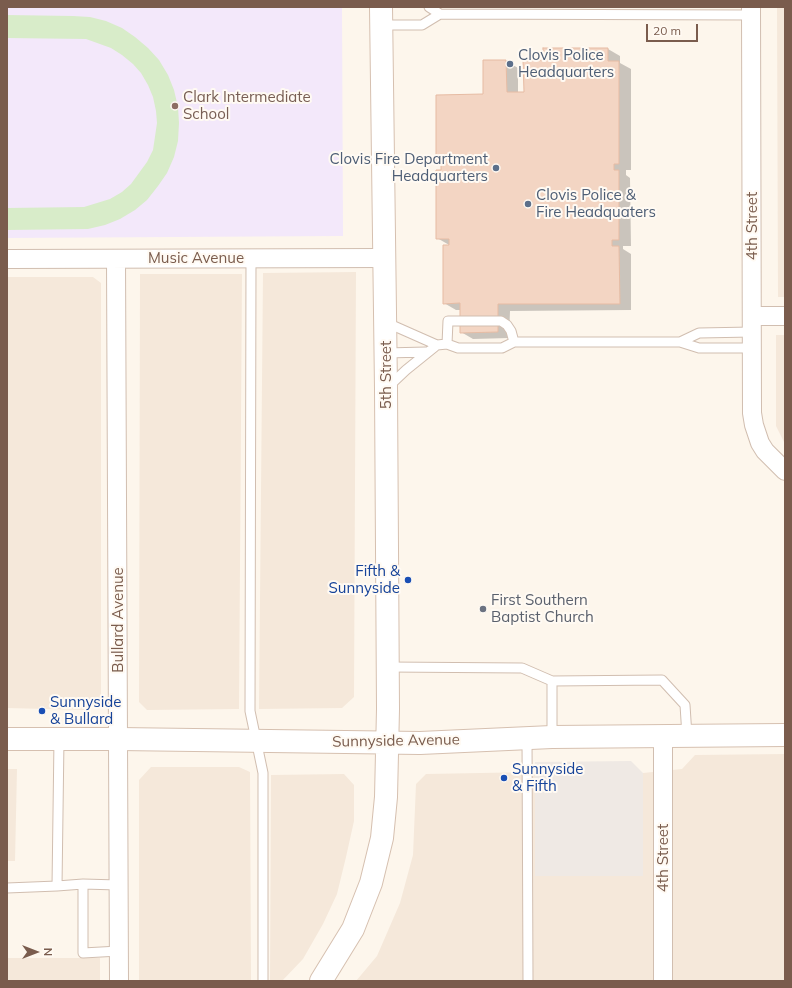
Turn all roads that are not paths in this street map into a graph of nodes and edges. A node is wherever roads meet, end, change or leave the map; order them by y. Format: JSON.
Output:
{"nodes":[{"id":1,"x":429,"y":7,"type":"edge"},
{"id":2,"x":580,"y":11,"type":"edge"},
{"id":3,"x":751,"y":11,"type":"edge"},
{"id":4,"x":440,"y":14,"type":"junction"},
{"id":5,"x":381,"y":16,"type":"edge"},
{"id":6,"x":251,"y":258,"type":"junction"},
{"id":7,"x":384,"y":258,"type":"junction"},
{"id":8,"x":7,"y":259,"type":"edge"},
{"id":9,"x":116,"y":259,"type":"junction"},
{"id":10,"x":785,"y":316,"type":"edge"},
{"id":11,"x":385,"y":322,"type":"junction"},
{"id":12,"x":752,"y":332,"type":"junction"},
{"id":13,"x":514,"y":342,"type":"junction"},
{"id":14,"x":680,"y":342,"type":"junction"},
{"id":15,"x":447,"y":344,"type":"junction"},
{"id":16,"x":437,"y":345,"type":"junction"},
{"id":17,"x":426,"y":352,"type":"junction"},
{"id":18,"x":386,"y":353,"type":"junction"},
{"id":19,"x":386,"y":389,"type":"junction"},
{"id":20,"x":785,"y":471,"type":"edge"},
{"id":21,"x":388,"y":667,"type":"junction"},
{"id":22,"x":552,"y":681,"type":"junction"},
{"id":23,"x":785,"y":735,"type":"edge"},
{"id":24,"x":663,"y":736,"type":"junction"},
{"id":25,"x":687,"y":736,"type":"junction"},
{"id":26,"x":527,"y":737,"type":"junction"},
{"id":27,"x":552,"y":737,"type":"junction"},
{"id":28,"x":7,"y":739,"type":"edge"},
{"id":29,"x":59,"y":739,"type":"junction"},
{"id":30,"x":119,"y":739,"type":"junction"},
{"id":31,"x":255,"y":741,"type":"junction"},
{"id":32,"x":387,"y":743,"type":"junction"},
{"id":33,"x":83,"y":884,"type":"junction"},
{"id":34,"x":118,"y":885,"type":"junction"},
{"id":35,"x":57,"y":886,"type":"junction"},
{"id":36,"x":7,"y":888,"type":"edge"},
{"id":37,"x":119,"y":951,"type":"junction"},
{"id":38,"x":119,"y":981,"type":"edge"},
{"id":39,"x":263,"y":981,"type":"edge"},
{"id":40,"x":321,"y":981,"type":"edge"},
{"id":41,"x":528,"y":981,"type":"edge"},
{"id":42,"x":663,"y":981,"type":"edge"}],
"edges":[{"from":1,"to":4,"type":"lane"},
{"from":2,"to":3,"type":"lane"},
{"from":2,"to":4,"type":"lane"},
{"from":3,"to":12,"type":"street","name":"4th Street"},
{"from":4,"to":5,"type":"lane"},
{"from":5,"to":7,"type":"main road","name":"5th Street"},
{"from":6,"to":7,"type":"street","name":"Music Avenue"},
{"from":6,"to":9,"type":"street","name":"Music Avenue"},
{"from":6,"to":31,"type":"lane"},
{"from":7,"to":11,"type":"main road","name":"5th Street"},
{"from":8,"to":9,"type":"street","name":"Music Avenue"},
{"from":9,"to":30,"type":"street","name":"Bullard Avenue"},
{"from":10,"to":12,"type":"street"},
{"from":11,"to":16,"type":"lane"},
{"from":11,"to":18,"type":"main road","name":"5th Street"},
{"from":12,"to":14,"type":"lane"},
{"from":12,"to":14,"type":"lane"},
{"from":12,"to":20,"type":"street","name":"4th Street"},
{"from":13,"to":14,"type":"lane"},
{"from":13,"to":15,"type":"lane"},
{"from":13,"to":15,"type":"lane"},
{"from":15,"to":16,"type":"lane"},
{"from":16,"to":17,"type":"lane"},
{"from":17,"to":18,"type":"lane"},
{"from":17,"to":19,"type":"lane"},
{"from":18,"to":19,"type":"main road","name":"5th Street"},
{"from":19,"to":21,"type":"main road","name":"5th Street"},
{"from":21,"to":22,"type":"lane"},
{"from":21,"to":32,"type":"main road","name":"5th Street"},
{"from":22,"to":25,"type":"lane"},
{"from":22,"to":27,"type":"lane"},
{"from":23,"to":25,"type":"main road","name":"Sunnyside Avenue"},
{"from":24,"to":25,"type":"main road","name":"Sunnyside Avenue"},
{"from":24,"to":27,"type":"main road","name":"Sunnyside Avenue"},
{"from":24,"to":42,"type":"street","name":"4th Street"},
{"from":26,"to":27,"type":"main road","name":"Sunnyside Avenue"},
{"from":26,"to":32,"type":"main road","name":"Sunnyside Avenue"},
{"from":26,"to":41,"type":"lane"},
{"from":28,"to":29,"type":"main road","name":"Sunnyside Avenue"},
{"from":29,"to":30,"type":"main road","name":"Sunnyside Avenue"},
{"from":29,"to":35,"type":"lane"},
{"from":30,"to":31,"type":"main road","name":"Sunnyside Avenue"},
{"from":30,"to":34,"type":"street","name":"Bullard Avenue"},
{"from":31,"to":32,"type":"main road","name":"Sunnyside Avenue"},
{"from":31,"to":39,"type":"lane"},
{"from":32,"to":40,"type":"main road"},
{"from":33,"to":34,"type":"lane"},
{"from":33,"to":35,"type":"lane"},
{"from":33,"to":37,"type":"lane"},
{"from":34,"to":37,"type":"street","name":"Bullard Avenue"},
{"from":35,"to":36,"type":"lane"},
{"from":37,"to":38,"type":"street","name":"Bullard Avenue"}]}
